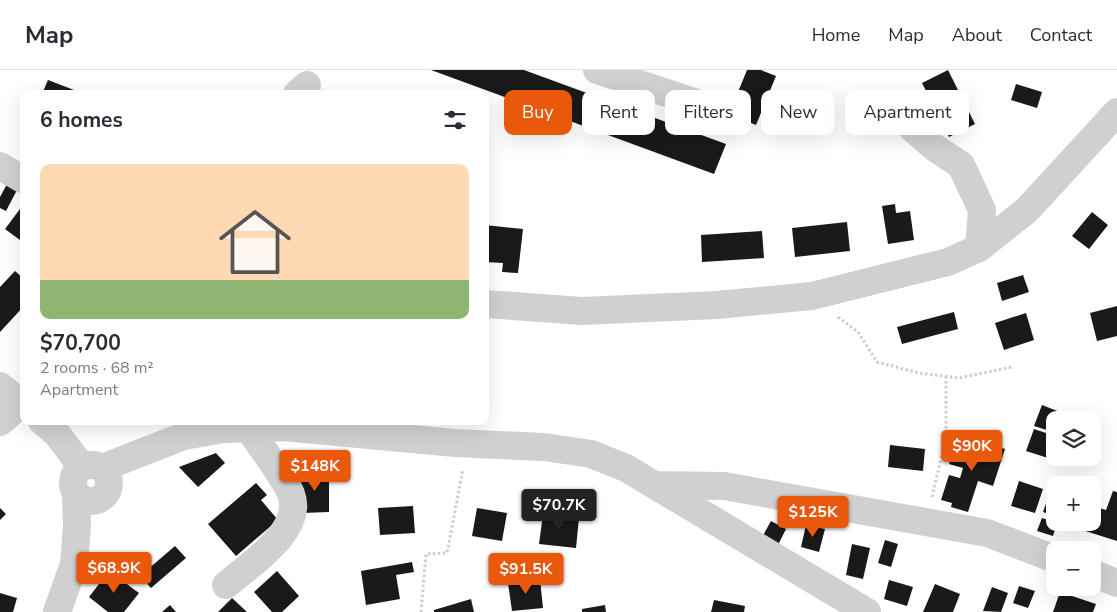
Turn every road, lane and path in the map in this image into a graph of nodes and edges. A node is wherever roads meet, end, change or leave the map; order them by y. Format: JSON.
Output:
{"nodes":[{"id":1,"x":597,"y":70,"type":"edge"},
{"id":2,"x":665,"y":92,"type":"edge"},
{"id":3,"x":1117,"y":112,"type":"edge"},
{"id":4,"x":920,"y":135,"type":"edge"},
{"id":5,"x":0,"y":166,"type":"edge"},
{"id":6,"x":20,"y":178,"type":"edge"},
{"id":7,"x":979,"y":248,"type":"junction"},
{"id":8,"x":812,"y":296,"type":"junction"},
{"id":9,"x":489,"y":304,"type":"edge"},
{"id":10,"x":1012,"y":367,"type":"dead end"},
{"id":11,"x":946,"y":376,"type":"junction"},
{"id":12,"x":0,"y":386,"type":"edge"},
{"id":13,"x":20,"y":403,"type":"edge"},
{"id":14,"x":20,"y":407,"type":"edge"},
{"id":15,"x":0,"y":422,"type":"edge"},
{"id":16,"x":49,"y":428,"type":"edge"},
{"id":17,"x":249,"y":429,"type":"junction"},
{"id":18,"x":468,"y":444,"type":"junction"},
{"id":19,"x":90,"y":484,"type":"junction"},
{"id":20,"x":656,"y":485,"type":"junction"},
{"id":21,"x":926,"y":522,"type":"junction"},
{"id":22,"x":1046,"y":556,"type":"edge"},
{"id":23,"x":1101,"y":576,"type":"edge"},
{"id":24,"x":1117,"y":582,"type":"edge"},
{"id":25,"x":226,"y":585,"type":"dead end"},
{"id":26,"x":57,"y":612,"type":"edge"},
{"id":27,"x":421,"y":612,"type":"edge"},
{"id":28,"x":867,"y":612,"type":"edge"}],
"edges":[{"from":1,"to":2,"type":"street"},
{"from":3,"to":7,"type":"street"},
{"from":4,"to":7,"type":"street"},
{"from":5,"to":6,"type":"street"},
{"from":7,"to":8,"type":"street"},
{"from":8,"to":9,"type":"street"},
{"from":8,"to":11,"type":"path"},
{"from":10,"to":11,"type":"path"},
{"from":11,"to":21,"type":"path"},
{"from":12,"to":13,"type":"street"},
{"from":14,"to":15,"type":"street"},
{"from":16,"to":19,"type":"street"},
{"from":17,"to":18,"type":"street"},
{"from":17,"to":19,"type":"street"},
{"from":17,"to":25,"type":"street"},
{"from":18,"to":20,"type":"street"},
{"from":18,"to":27,"type":"path"},
{"from":19,"to":26,"type":"street"},
{"from":20,"to":21,"type":"street"},
{"from":20,"to":28,"type":"street"},
{"from":21,"to":22,"type":"street"},
{"from":23,"to":24,"type":"street"}]}
